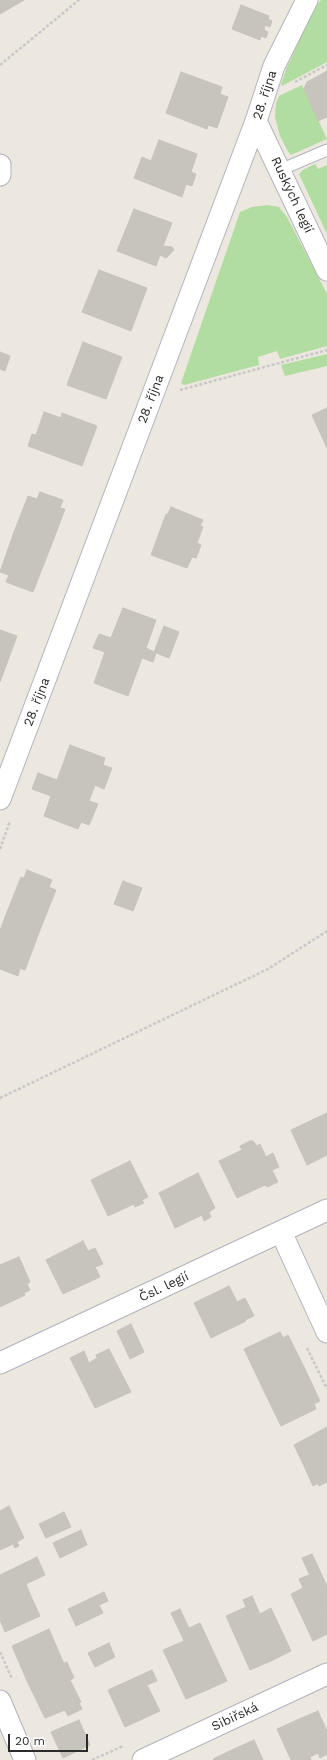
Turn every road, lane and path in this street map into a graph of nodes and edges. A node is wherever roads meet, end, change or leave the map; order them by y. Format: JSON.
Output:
{"nodes":[{"id":1,"x":79,"y":0,"type":"edge"},
{"id":2,"x":307,"y":0,"type":"edge"},
{"id":3,"x":0,"y":65,"type":"edge"},
{"id":4,"x":256,"y":121,"type":"junction"},
{"id":5,"x":327,"y":150,"type":"edge"},
{"id":6,"x":0,"y":165,"type":"edge"},
{"id":7,"x":280,"y":170,"type":"junction"},
{"id":8,"x":0,"y":175,"type":"edge"},
{"id":9,"x":327,"y":270,"type":"edge"},
{"id":10,"x":327,"y":350,"type":"edge"},
{"id":11,"x":174,"y":392,"type":"dead end"},
{"id":12,"x":0,"y":799,"type":"edge"},
{"id":13,"x":327,"y":931,"type":"edge"},
{"id":14,"x":0,"y":1098,"type":"edge"},
{"id":15,"x":327,"y":1210,"type":"edge"},
{"id":16,"x":281,"y":1232,"type":"junction"},
{"id":17,"x":327,"y":1332,"type":"edge"},
{"id":18,"x":0,"y":1363,"type":"edge"},
{"id":19,"x":327,"y":1674,"type":"edge"},
{"id":20,"x":0,"y":1701,"type":"edge"},
{"id":21,"x":25,"y":1760,"type":"edge"},
{"id":22,"x":143,"y":1760,"type":"edge"}],
"edges":[{"from":1,"to":3,"type":"path"},
{"from":2,"to":4,"type":"street","name":"28. října"},
{"from":4,"to":7,"type":"street","name":"Ruských legií"},
{"from":4,"to":12,"type":"street","name":"28. října"},
{"from":5,"to":7,"type":"lane"},
{"from":6,"to":8,"type":"street"},
{"from":7,"to":9,"type":"street","name":"Ruských legií"},
{"from":10,"to":11,"type":"path"},
{"from":13,"to":14,"type":"path"},
{"from":15,"to":16,"type":"street","name":"Čsl. legií"},
{"from":16,"to":17,"type":"street"},
{"from":16,"to":18,"type":"street","name":"Čsl. legií"},
{"from":19,"to":22,"type":"street","name":"Sibiřská"},
{"from":20,"to":21,"type":"street"}]}
